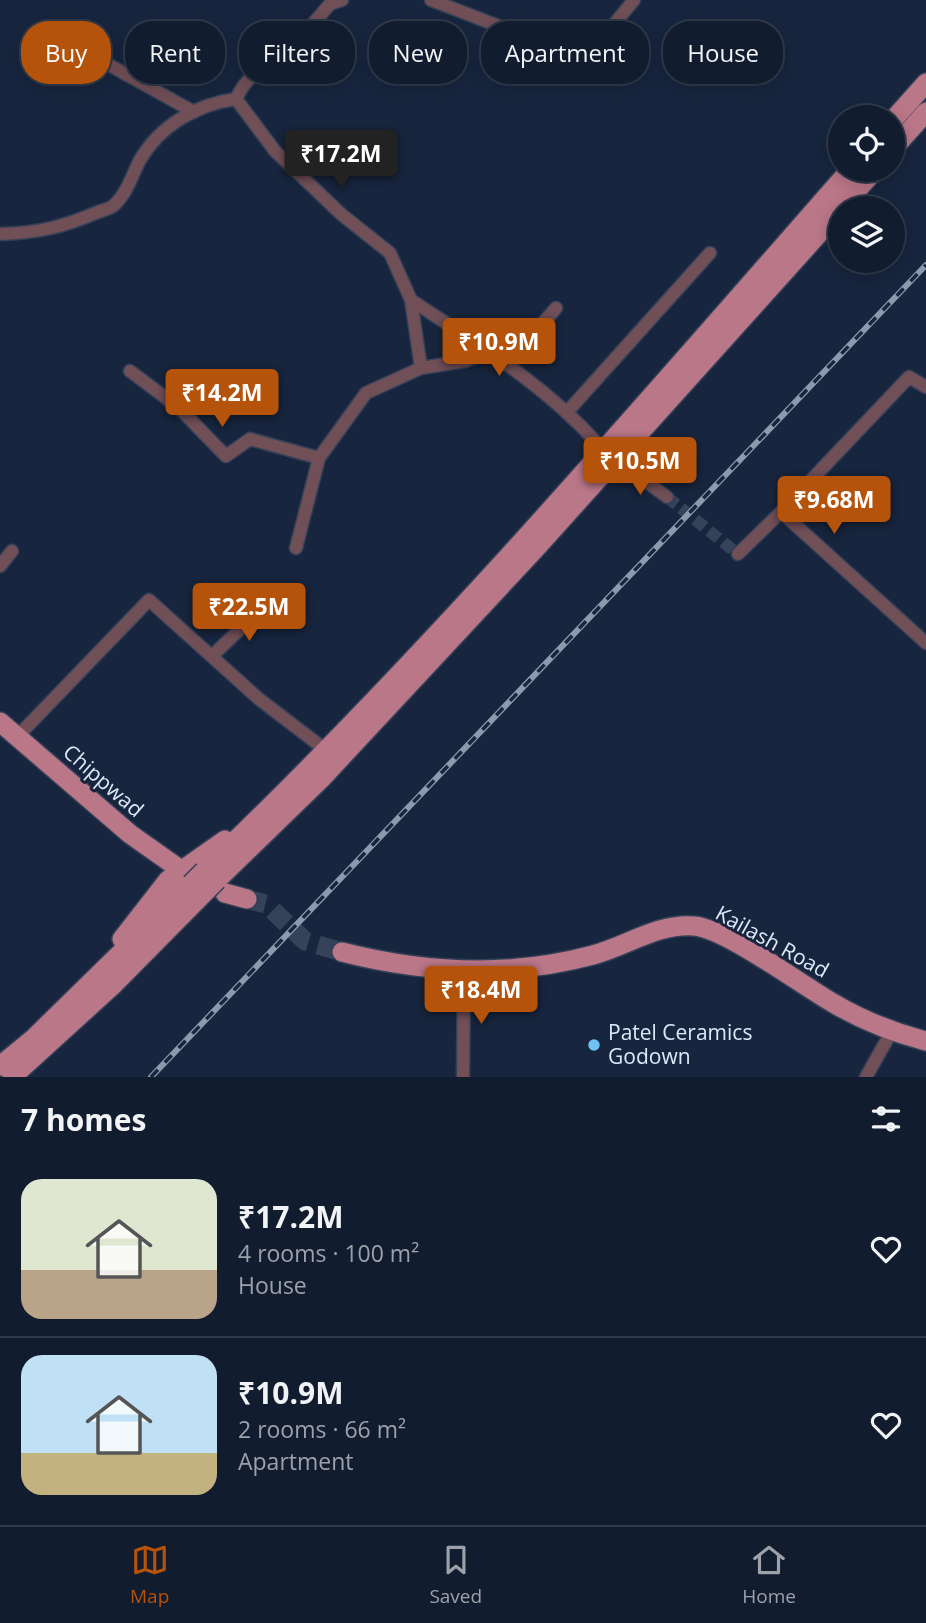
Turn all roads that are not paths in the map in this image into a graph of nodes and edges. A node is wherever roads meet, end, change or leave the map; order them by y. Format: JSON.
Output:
{"nodes":[{"id":1,"x":431,"y":0,"type":"edge"},
{"id":2,"x":634,"y":0,"type":"edge"},
{"id":3,"x":333,"y":1,"type":"edge"},
{"id":4,"x":111,"y":66,"type":"edge"},
{"id":5,"x":926,"y":83,"type":"edge"},
{"id":6,"x":236,"y":99,"type":"junction"},
{"id":7,"x":905,"y":106,"type":"edge"},
{"id":8,"x":194,"y":112,"type":"junction"},
{"id":9,"x":926,"y":113,"type":"edge"},
{"id":10,"x":905,"y":136,"type":"edge"},
{"id":11,"x":839,"y":182,"type":"edge"},
{"id":12,"x":865,"y":182,"type":"edge"},
{"id":13,"x":853,"y":196,"type":"edge"},
{"id":14,"x":828,"y":223,"type":"edge"},
{"id":15,"x":0,"y":234,"type":"edge"},
{"id":16,"x":710,"y":253,"type":"dead end"},
{"id":17,"x":411,"y":300,"type":"junction"},
{"id":18,"x":556,"y":308,"type":"dead end"},
{"id":19,"x":489,"y":351,"type":"junction"},
{"id":20,"x":508,"y":364,"type":"junction"},
{"id":21,"x":421,"y":368,"type":"junction"},
{"id":22,"x":130,"y":371,"type":"dead end"},
{"id":23,"x":926,"y":387,"type":"edge"},
{"id":24,"x":568,"y":411,"type":"junction"},
{"id":25,"x":597,"y":443,"type":"dead end"},
{"id":26,"x":319,"y":458,"type":"junction"},
{"id":27,"x":632,"y":471,"type":"dead end"},
{"id":28,"x":667,"y":497,"type":"tunnel mouth"},
{"id":29,"x":782,"y":512,"type":"junction"},
{"id":30,"x":296,"y":548,"type":"dead end"},
{"id":31,"x":12,"y":551,"type":"dead end"},
{"id":32,"x":738,"y":554,"type":"dead end"},
{"id":33,"x":0,"y":566,"type":"edge"},
{"id":34,"x":263,"y":607,"type":"dead end"},
{"id":35,"x":926,"y":643,"type":"edge"},
{"id":36,"x":212,"y":656,"type":"junction"},
{"id":37,"x":0,"y":722,"type":"edge"},
{"id":38,"x":17,"y":737,"type":"junction"},
{"id":39,"x":327,"y":751,"type":"junction"},
{"id":40,"x":256,"y":831,"type":"junction"},
{"id":41,"x":203,"y":882,"type":"junction"},
{"id":42,"x":247,"y":899,"type":"tunnel mouth"},
{"id":43,"x":342,"y":952,"type":"tunnel mouth"},
{"id":44,"x":464,"y":971,"type":"junction"},
{"id":45,"x":95,"y":990,"type":"junction"},
{"id":46,"x":893,"y":1029,"type":"junction"},
{"id":47,"x":926,"y":1041,"type":"edge"},
{"id":48,"x":0,"y":1066,"type":"edge"},
{"id":49,"x":12,"y":1077,"type":"edge"},
{"id":50,"x":463,"y":1077,"type":"edge"},
{"id":51,"x":866,"y":1077,"type":"edge"}],
"edges":[{"from":1,"to":2,"type":"street"},
{"from":3,"to":6,"type":"street"},
{"from":4,"to":8,"type":"street"},
{"from":5,"to":7,"type":"main road"},
{"from":6,"to":8,"type":"street"},
{"from":6,"to":17,"type":"street"},
{"from":8,"to":15,"type":"street"},
{"from":9,"to":10,"type":"main road"},
{"from":11,"to":39,"type":"main road"},
{"from":12,"to":13,"type":"main road"},
{"from":14,"to":40,"type":"main road"},
{"from":16,"to":24,"type":"street"},
{"from":17,"to":19,"type":"street"},
{"from":17,"to":21,"type":"street"},
{"from":18,"to":20,"type":"street"},
{"from":19,"to":20,"type":"street"},
{"from":19,"to":21,"type":"street"},
{"from":20,"to":24,"type":"street"},
{"from":21,"to":26,"type":"street"},
{"from":22,"to":26,"type":"street"},
{"from":23,"to":29,"type":"street"},
{"from":24,"to":25,"type":"street"},
{"from":26,"to":30,"type":"street"},
{"from":27,"to":28,"type":"street"},
{"from":29,"to":32,"type":"street"},
{"from":29,"to":35,"type":"street"},
{"from":31,"to":33,"type":"street"},
{"from":34,"to":36,"type":"street"},
{"from":36,"to":38,"type":"street"},
{"from":36,"to":39,"type":"street"},
{"from":37,"to":38,"type":"main road","name":"Chippwad"},
{"from":38,"to":41,"type":"main road","name":"Chippwad"},
{"from":39,"to":40,"type":"main road"},
{"from":40,"to":41,"type":"main road"},
{"from":41,"to":42,"type":"main road"},
{"from":41,"to":45,"type":"main road"},
{"from":43,"to":44,"type":"main road","name":"Kailash Road"},
{"from":44,"to":46,"type":"main road","name":"Kailash Road"},
{"from":44,"to":50,"type":"street"},
{"from":45,"to":48,"type":"main road"},
{"from":45,"to":49,"type":"main road"},
{"from":46,"to":47,"type":"main road","name":"Kailash Road"},
{"from":46,"to":51,"type":"street"}]}
